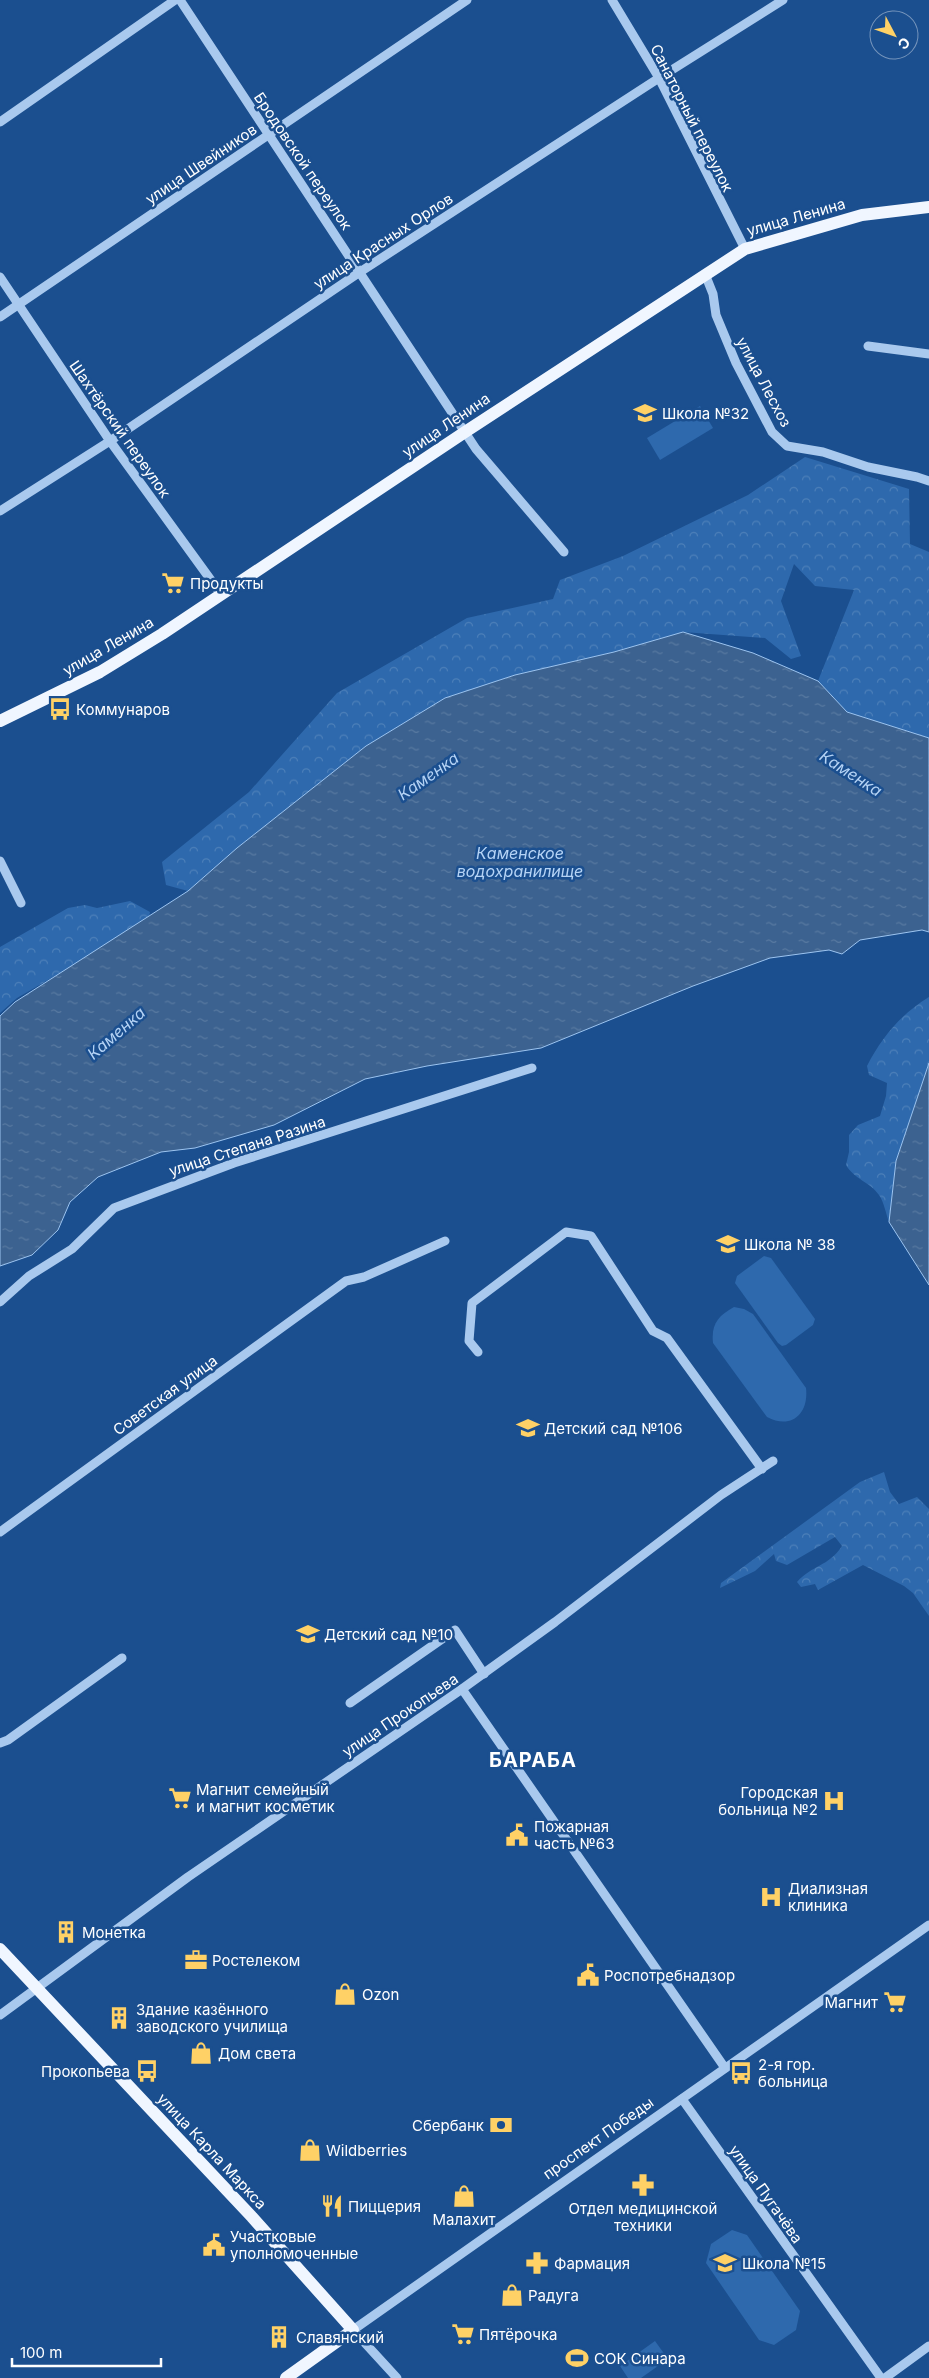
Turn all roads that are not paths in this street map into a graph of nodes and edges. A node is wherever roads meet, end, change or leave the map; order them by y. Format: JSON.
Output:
{"nodes":[{"id":1,"x":175,"y":0,"type":"edge"},
{"id":2,"x":180,"y":0,"type":"edge"},
{"id":3,"x":467,"y":0,"type":"edge"},
{"id":4,"x":612,"y":0,"type":"edge"},
{"id":5,"x":784,"y":0,"type":"edge"},
{"id":6,"x":659,"y":78,"type":"junction"},
{"id":7,"x":0,"y":122,"type":"edge"},
{"id":8,"x":270,"y":135,"type":"junction"},
{"id":9,"x":929,"y":207,"type":"edge"},
{"id":10,"x":745,"y":249,"type":"junction"},
{"id":11,"x":360,"y":272,"type":"junction"},
{"id":12,"x":705,"y":274,"type":"junction"},
{"id":13,"x":0,"y":277,"type":"edge"},
{"id":14,"x":19,"y":305,"type":"junction"},
{"id":15,"x":0,"y":316,"type":"edge"},
{"id":16,"x":868,"y":346,"type":"dead end"},
{"id":17,"x":929,"y":354,"type":"edge"},
{"id":18,"x":465,"y":432,"type":"junction"},
{"id":19,"x":110,"y":441,"type":"junction"},
{"id":20,"x":929,"y":481,"type":"edge"},
{"id":21,"x":0,"y":510,"type":"edge"},
{"id":22,"x":564,"y":552,"type":"dead end"},
{"id":23,"x":221,"y":594,"type":"junction"},
{"id":24,"x":0,"y":721,"type":"edge"},
{"id":25,"x":0,"y":861,"type":"edge"},
{"id":26,"x":21,"y":903,"type":"dead end"},
{"id":27,"x":532,"y":1068,"type":"dead end"},
{"id":28,"x":445,"y":1241,"type":"dead end"},
{"id":29,"x":0,"y":1302,"type":"edge"},
{"id":30,"x":478,"y":1352,"type":"dead end"},
{"id":31,"x":773,"y":1461,"type":"dead end"},
{"id":32,"x":762,"y":1469,"type":"junction"},
{"id":33,"x":0,"y":1532,"type":"edge"},
{"id":34,"x":122,"y":1658,"type":"dead end"},
{"id":35,"x":484,"y":1674,"type":"junction"},
{"id":36,"x":462,"y":1689,"type":"junction"},
{"id":37,"x":350,"y":1704,"type":"dead end"},
{"id":38,"x":0,"y":1743,"type":"edge"},
{"id":39,"x":929,"y":1925,"type":"edge"},
{"id":40,"x":0,"y":1949,"type":"edge"},
{"id":41,"x":38,"y":1987,"type":"junction"},
{"id":42,"x":0,"y":2015,"type":"edge"},
{"id":43,"x":726,"y":2068,"type":"junction"},
{"id":44,"x":682,"y":2099,"type":"junction"},
{"id":45,"x":353,"y":2330,"type":"junction"},
{"id":46,"x":929,"y":2346,"type":"edge"},
{"id":47,"x":286,"y":2378,"type":"edge"},
{"id":48,"x":397,"y":2378,"type":"edge"},
{"id":49,"x":881,"y":2378,"type":"edge"},
{"id":50,"x":885,"y":2378,"type":"edge"}],
"edges":[{"from":1,"to":7,"type":"street"},
{"from":2,"to":8,"type":"street","name":"Бродовской переулок"},
{"from":3,"to":8,"type":"street","name":"улица Швейников"},
{"from":4,"to":6,"type":"street","name":"Санаторный переулок"},
{"from":5,"to":6,"type":"street","name":"улица Красных Орлов"},
{"from":6,"to":10,"type":"street","name":"Санаторный переулок"},
{"from":6,"to":11,"type":"street","name":"улица Красных Орлов"},
{"from":8,"to":11,"type":"street","name":"Бродовской переулок"},
{"from":8,"to":14,"type":"street","name":"улица Швейников"},
{"from":9,"to":10,"type":"main road","name":"улица Ленина"},
{"from":10,"to":12,"type":"main road","name":"улица Ленина"},
{"from":11,"to":18,"type":"street","name":"Бродовской переулок"},
{"from":11,"to":19,"type":"street","name":"улица Красных Орлов"},
{"from":12,"to":18,"type":"main road","name":"улица Ленина"},
{"from":12,"to":20,"type":"street","name":"улица Лесхоз"},
{"from":13,"to":14,"type":"street","name":"Шахтёрский переулок"},
{"from":14,"to":15,"type":"street","name":"улица Швейников"},
{"from":14,"to":19,"type":"street","name":"Шахтёрский переулок"},
{"from":16,"to":17,"type":"street"},
{"from":18,"to":22,"type":"street","name":"Бродовской переулок"},
{"from":18,"to":23,"type":"main road","name":"улица Ленина"},
{"from":19,"to":21,"type":"street","name":"улица Красных Орлов"},
{"from":19,"to":23,"type":"street","name":"Шахтёрский переулок"},
{"from":23,"to":24,"type":"main road","name":"улица Ленина"},
{"from":25,"to":26,"type":"street"},
{"from":27,"to":29,"type":"street","name":"улица Степана Разина"},
{"from":28,"to":33,"type":"street","name":"Советская улица"},
{"from":30,"to":32,"type":"street"},
{"from":31,"to":32,"type":"street","name":"улица Прокопьева"},
{"from":32,"to":35,"type":"street","name":"улица Прокопьева"},
{"from":34,"to":38,"type":"street"},
{"from":35,"to":36,"type":"street","name":"улица Прокопьева"},
{"from":35,"to":37,"type":"street"},
{"from":36,"to":41,"type":"street","name":"улица Прокопьева"},
{"from":36,"to":43,"type":"street"},
{"from":39,"to":43,"type":"street","name":"проспект Победы"},
{"from":40,"to":41,"type":"main road","name":"улица Карла Маркса"},
{"from":41,"to":42,"type":"street","name":"улица Прокопьева"},
{"from":41,"to":45,"type":"main road","name":"улица Карла Маркса"},
{"from":43,"to":44,"type":"street","name":"проспект Победы"},
{"from":44,"to":45,"type":"street","name":"проспект Победы"},
{"from":44,"to":49,"type":"street","name":"улица Пугачёва"},
{"from":45,"to":47,"type":"main road","name":"проспект Победы"},
{"from":45,"to":48,"type":"street","name":"улица Карла Маркса"},
{"from":46,"to":50,"type":"street"}]}
